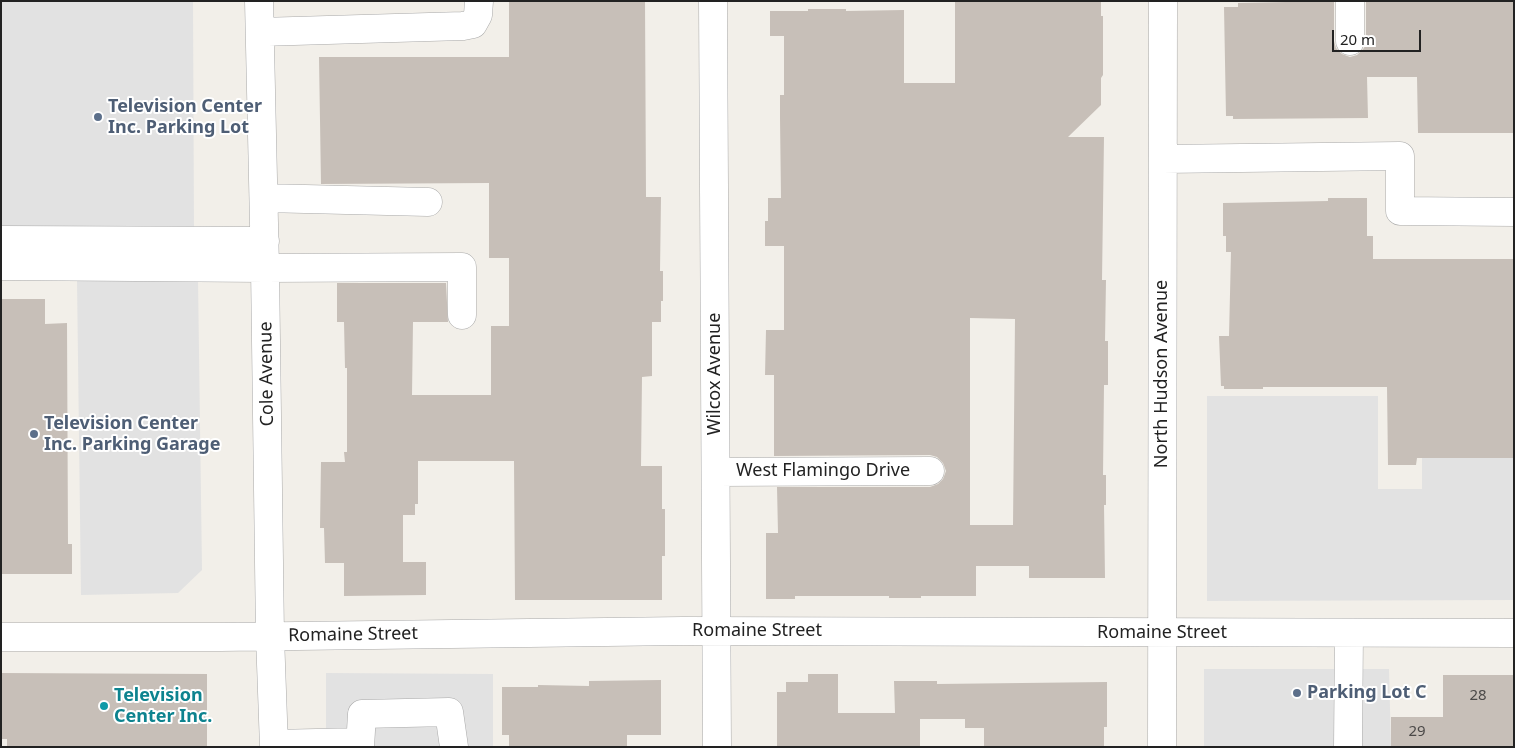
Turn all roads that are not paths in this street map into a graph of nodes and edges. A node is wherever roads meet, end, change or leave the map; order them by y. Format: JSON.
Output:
{"nodes":[{"id":1,"x":259,"y":1,"type":"edge"},
{"id":2,"x":479,"y":1,"type":"edge"},
{"id":3,"x":713,"y":1,"type":"edge"},
{"id":4,"x":1164,"y":1,"type":"edge"},
{"id":5,"x":1350,"y":1,"type":"edge"},
{"id":6,"x":260,"y":32,"type":"junction"},
{"id":7,"x":1350,"y":40,"type":"dead end"},
{"id":8,"x":1163,"y":159,"type":"junction"},
{"id":9,"x":264,"y":198,"type":"junction"},
{"id":10,"x":428,"y":202,"type":"dead end"},
{"id":11,"x":1514,"y":212,"type":"edge"},
{"id":12,"x":1,"y":240,"type":"edge"},
{"id":13,"x":265,"y":241,"type":"junction"},
{"id":14,"x":1,"y":266,"type":"edge"},
{"id":15,"x":266,"y":268,"type":"junction"},
{"id":16,"x":462,"y":315,"type":"dead end"},
{"id":17,"x":930,"y":471,"type":"dead end"},
{"id":18,"x":716,"y":472,"type":"junction"},
{"id":19,"x":716,"y":631,"type":"junction"},
{"id":20,"x":1162,"y":633,"type":"junction"},
{"id":21,"x":1349,"y":633,"type":"junction"},
{"id":22,"x":1514,"y":633,"type":"edge"},
{"id":23,"x":270,"y":636,"type":"junction"},
{"id":24,"x":1,"y":637,"type":"edge"},
{"id":25,"x":359,"y":744,"type":"edge"},
{"id":26,"x":274,"y":746,"type":"edge"},
{"id":27,"x":454,"y":747,"type":"edge"},
{"id":28,"x":717,"y":747,"type":"edge"},
{"id":29,"x":1162,"y":747,"type":"edge"},
{"id":30,"x":1348,"y":747,"type":"edge"}],
"edges":[{"from":1,"to":6,"type":"street","name":"Cole Avenue"},
{"from":2,"to":6,"type":"street"},
{"from":3,"to":18,"type":"street","name":"Wilcox Avenue"},
{"from":4,"to":8,"type":"street","name":"North Hudson Avenue"},
{"from":5,"to":7,"type":"street"},
{"from":6,"to":9,"type":"street","name":"Cole Avenue"},
{"from":8,"to":11,"type":"street"},
{"from":8,"to":20,"type":"street","name":"North Hudson Avenue"},
{"from":9,"to":10,"type":"street"},
{"from":9,"to":13,"type":"street","name":"Cole Avenue"},
{"from":12,"to":13,"type":"street"},
{"from":13,"to":15,"type":"street","name":"Cole Avenue"},
{"from":14,"to":15,"type":"street"},
{"from":15,"to":16,"type":"street"},
{"from":15,"to":23,"type":"street","name":"Cole Avenue"},
{"from":17,"to":18,"type":"street","name":"West Flamingo Drive"},
{"from":18,"to":19,"type":"street","name":"Wilcox Avenue"},
{"from":19,"to":20,"type":"street","name":"Romaine Street"},
{"from":19,"to":23,"type":"street","name":"Romaine Street"},
{"from":19,"to":28,"type":"street","name":"Wilcox Avenue"},
{"from":20,"to":21,"type":"street","name":"Romaine Street"},
{"from":20,"to":29,"type":"street","name":"North Hudson Avenue"},
{"from":21,"to":22,"type":"street","name":"Romaine Street"},
{"from":21,"to":30,"type":"street"},
{"from":23,"to":24,"type":"street","name":"Romaine Street"},
{"from":23,"to":26,"type":"street","name":"Cole Avenue"},
{"from":25,"to":26,"type":"street"},
{"from":25,"to":27,"type":"street"}]}
